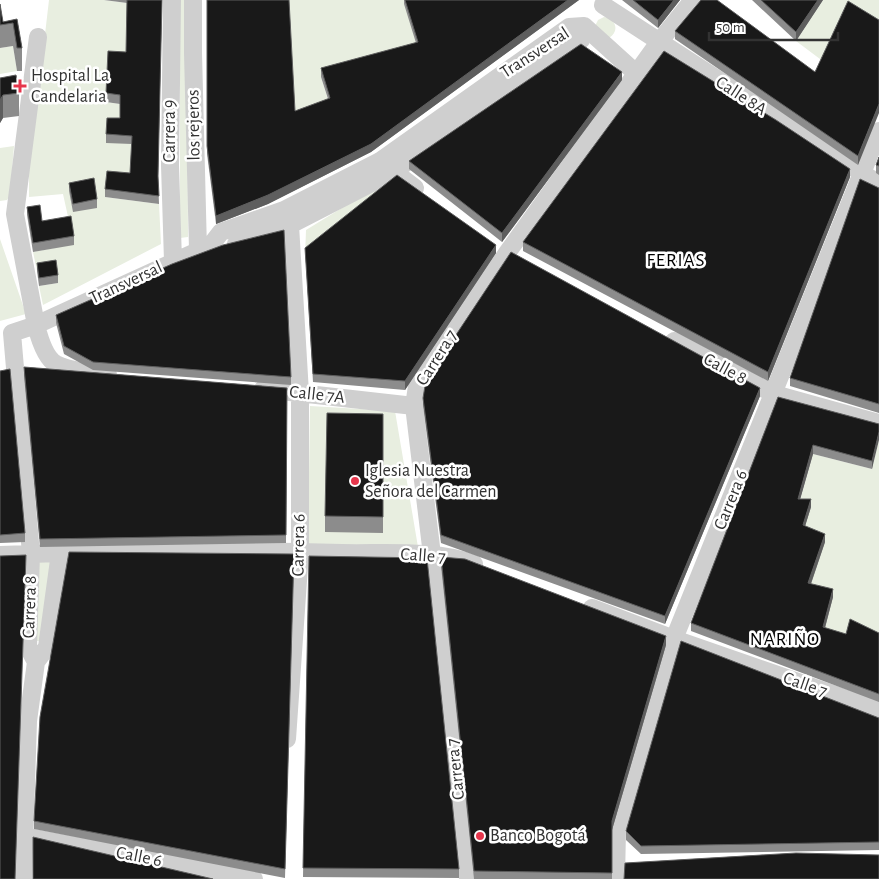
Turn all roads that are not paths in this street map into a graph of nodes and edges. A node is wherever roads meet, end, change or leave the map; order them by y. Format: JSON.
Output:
{"nodes":[{"id":1,"x":172,"y":0,"type":"edge"},
{"id":2,"x":193,"y":0,"type":"edge"},
{"id":3,"x":693,"y":0,"type":"edge"},
{"id":4,"x":603,"y":3,"type":"edge"},
{"id":5,"x":584,"y":26,"type":"junction"},
{"id":6,"x":38,"y":37,"type":"dead end"},
{"id":7,"x":659,"y":42,"type":"junction"},
{"id":8,"x":637,"y":74,"type":"junction"},
{"id":9,"x":879,"y":131,"type":"edge"},
{"id":10,"x":386,"y":166,"type":"junction"},
{"id":11,"x":861,"y":174,"type":"junction"},
{"id":12,"x":879,"y":184,"type":"edge"},
{"id":13,"x":431,"y":199,"type":"edge"},
{"id":14,"x":8,"y":215,"type":"edge"},
{"id":15,"x":287,"y":218,"type":"junction"},
{"id":16,"x":492,"y":242,"type":"edge"},
{"id":17,"x":205,"y":247,"type":"junction"},
{"id":18,"x":507,"y":253,"type":"junction"},
{"id":19,"x":173,"y":261,"type":"junction"},
{"id":20,"x":525,"y":262,"type":"edge"},
{"id":21,"x":36,"y":325,"type":"junction"},
{"id":22,"x":6,"y":331,"type":"edge"},
{"id":23,"x":663,"y":336,"type":"edge"},
{"id":24,"x":0,"y":348,"type":"edge"},
{"id":25,"x":128,"y":377,"type":"edge"},
{"id":26,"x":243,"y":388,"type":"edge"},
{"id":27,"x":300,"y":393,"type":"junction"},
{"id":28,"x":774,"y":394,"type":"junction"},
{"id":29,"x":414,"y":406,"type":"junction"},
{"id":30,"x":879,"y":423,"type":"edge"},
{"id":31,"x":300,"y":552,"type":"junction"},
{"id":32,"x":60,"y":553,"type":"junction"},
{"id":33,"x":31,"y":554,"type":"junction"},
{"id":34,"x":0,"y":555,"type":"edge"},
{"id":35,"x":432,"y":555,"type":"junction"},
{"id":36,"x":491,"y":570,"type":"edge"},
{"id":37,"x":574,"y":601,"type":"edge"},
{"id":38,"x":674,"y":639,"type":"junction"},
{"id":39,"x":36,"y":662,"type":"junction"},
{"id":40,"x":879,"y":710,"type":"edge"},
{"id":41,"x":286,"y":757,"type":"edge"},
{"id":42,"x":24,"y":836,"type":"junction"},
{"id":43,"x":636,"y":864,"type":"edge"},
{"id":44,"x":616,"y":872,"type":"edge"},
{"id":45,"x":23,"y":879,"type":"edge"},
{"id":46,"x":254,"y":879,"type":"edge"},
{"id":47,"x":468,"y":879,"type":"edge"}],
"edges":[{"from":1,"to":19,"type":"street","name":"Carrera 9"},
{"from":2,"to":17,"type":"street","name":"los rejeros"},
{"from":3,"to":7,"type":"street","name":"Carrera 7"},
{"from":4,"to":5,"type":"street"},
{"from":4,"to":7,"type":"street","name":"Calle 8A"},
{"from":5,"to":8,"type":"street"},
{"from":5,"to":10,"type":"street","name":"Transversal"},
{"from":6,"to":14,"type":"street"},
{"from":7,"to":8,"type":"street","name":"Carrera 7"},
{"from":7,"to":11,"type":"street","name":"Calle 8A"},
{"from":8,"to":18,"type":"street","name":"Carrera 7"},
{"from":9,"to":11,"type":"street","name":"Carrera 6"},
{"from":10,"to":13,"type":"street"},
{"from":10,"to":15,"type":"street","name":"Transversal"},
{"from":11,"to":12,"type":"street","name":"Calle 8A"},
{"from":11,"to":28,"type":"street","name":"Carrera 6"},
{"from":14,"to":21,"type":"street"},
{"from":15,"to":17,"type":"street","name":"Transversal"},
{"from":15,"to":27,"type":"street","name":"Carrera 6"},
{"from":16,"to":18,"type":"street"},
{"from":17,"to":19,"type":"street","name":"Transversal"},
{"from":18,"to":20,"type":"street"},
{"from":18,"to":29,"type":"street","name":"Carrera 7"},
{"from":19,"to":21,"type":"street","name":"Transversal"},
{"from":21,"to":22,"type":"street","name":"Transversal"},
{"from":21,"to":25,"type":"street"},
{"from":22,"to":24,"type":"street"},
{"from":22,"to":33,"type":"street","name":"Carrera 8"},
{"from":23,"to":28,"type":"street","name":"Calle 8"},
{"from":26,"to":27,"type":"street","name":"Calle 7A"},
{"from":27,"to":29,"type":"street","name":"Calle 7A"},
{"from":27,"to":31,"type":"street","name":"Carrera 6"},
{"from":28,"to":30,"type":"street","name":"Calle 8"},
{"from":28,"to":38,"type":"street","name":"Carrera 6"},
{"from":29,"to":35,"type":"street","name":"Carrera 7"},
{"from":31,"to":32,"type":"street","name":"Calle 7"},
{"from":31,"to":35,"type":"street","name":"Calle 7"},
{"from":31,"to":41,"type":"street","name":"Carrera 6"},
{"from":32,"to":33,"type":"street","name":"Calle 7"},
{"from":32,"to":39,"type":"street"},
{"from":33,"to":34,"type":"street","name":"Calle 7"},
{"from":33,"to":39,"type":"street","name":"Carrera 8"},
{"from":35,"to":36,"type":"street","name":"Calle 7"},
{"from":35,"to":47,"type":"street","name":"Carrera 7"},
{"from":37,"to":38,"type":"street","name":"Calle 7"},
{"from":38,"to":40,"type":"street","name":"Calle 7"},
{"from":38,"to":44,"type":"street","name":"Carrera 6"},
{"from":39,"to":42,"type":"street","name":"Carrera 8"},
{"from":42,"to":45,"type":"street","name":"Carrera 8"},
{"from":42,"to":46,"type":"street","name":"Calle 6"},
{"from":43,"to":44,"type":"street"}]}
